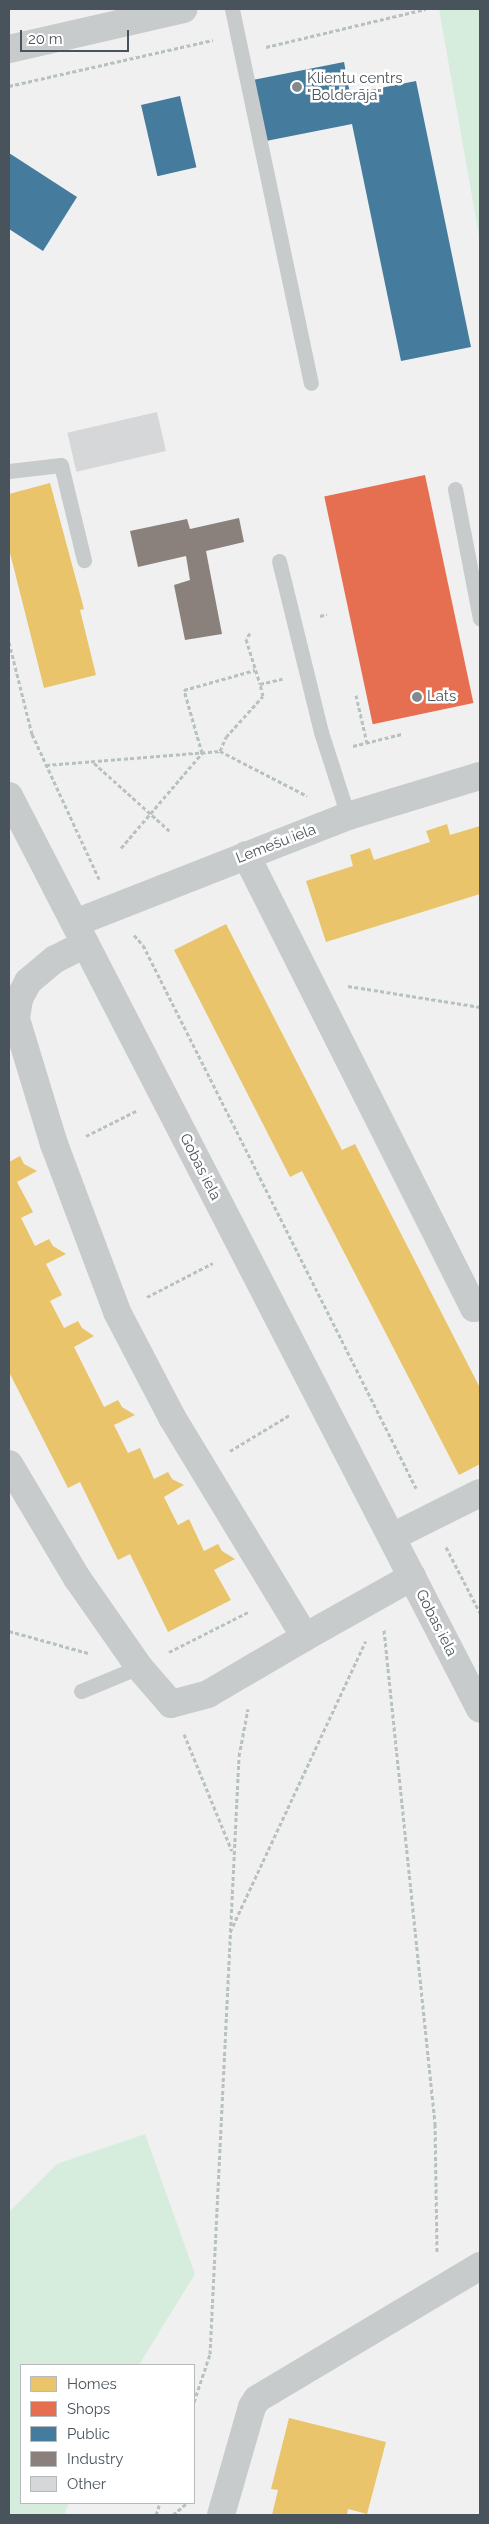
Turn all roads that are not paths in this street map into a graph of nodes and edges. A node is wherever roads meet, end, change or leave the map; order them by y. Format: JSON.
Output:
{"nodes":[{"id":1,"x":183,"y":9,"type":"edge"},
{"id":2,"x":232,"y":9,"type":"edge"},
{"id":3,"x":9,"y":49,"type":"edge"},
{"id":4,"x":311,"y":383,"type":"dead end"},
{"id":5,"x":9,"y":471,"type":"edge"},
{"id":6,"x":455,"y":489,"type":"dead end"},
{"id":7,"x":84,"y":560,"type":"dead end"},
{"id":8,"x":279,"y":561,"type":"dead end"},
{"id":9,"x":480,"y":619,"type":"edge"},
{"id":10,"x":480,"y":776,"type":"edge"},
{"id":11,"x":9,"y":796,"type":"edge"},
{"id":12,"x":348,"y":816,"type":"junction"},
{"id":13,"x":246,"y":855,"type":"junction"},
{"id":14,"x":80,"y":934,"type":"junction"},
{"id":15,"x":478,"y":1311,"type":"edge"},
{"id":16,"x":9,"y":1464,"type":"edge"},
{"id":17,"x":480,"y":1493,"type":"edge"},
{"id":18,"x":392,"y":1537,"type":"junction"},
{"id":19,"x":401,"y":1583,"type":"junction"},
{"id":20,"x":305,"y":1637,"type":"junction"},
{"id":21,"x":139,"y":1667,"type":"junction"},
{"id":22,"x":81,"y":1691,"type":"dead end"},
{"id":23,"x":480,"y":1709,"type":"edge"},
{"id":24,"x":480,"y":2266,"type":"edge"},
{"id":25,"x":221,"y":2515,"type":"edge"}],
"edges":[{"from":1,"to":3,"type":"street"},
{"from":2,"to":4,"type":"lane"},
{"from":5,"to":7,"type":"lane"},
{"from":6,"to":9,"type":"lane"},
{"from":8,"to":12,"type":"lane"},
{"from":10,"to":12,"type":"street","name":"Lemešu iela"},
{"from":11,"to":14,"type":"street","name":"Gobas iela"},
{"from":12,"to":13,"type":"street","name":"Lemešu iela"},
{"from":13,"to":14,"type":"street","name":"Lemešu iela"},
{"from":13,"to":15,"type":"street"},
{"from":14,"to":18,"type":"street","name":"Gobas iela"},
{"from":14,"to":20,"type":"street","name":"Lemešu iela"},
{"from":16,"to":21,"type":"street"},
{"from":17,"to":18,"type":"street"},
{"from":18,"to":19,"type":"street","name":"Gobas iela"},
{"from":19,"to":20,"type":"street"},
{"from":19,"to":23,"type":"street","name":"Gobas iela"},
{"from":20,"to":21,"type":"street"},
{"from":21,"to":22,"type":"lane"},
{"from":24,"to":25,"type":"street"}]}
